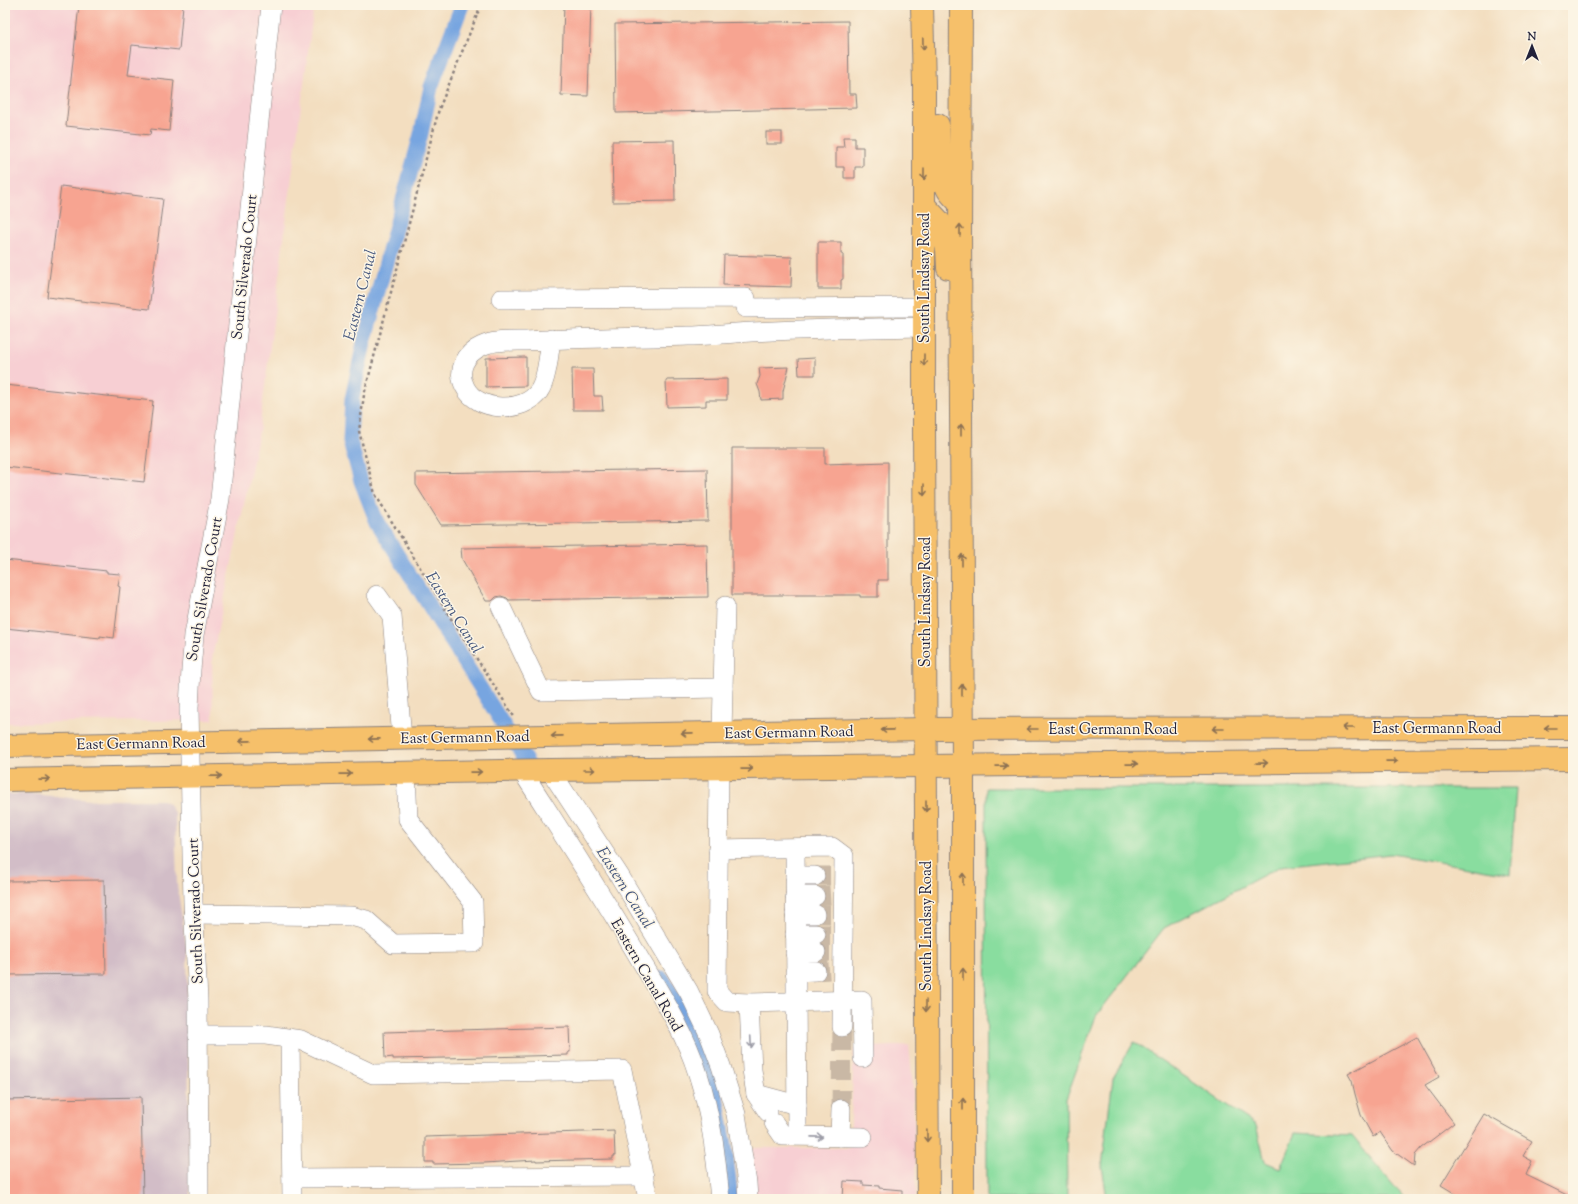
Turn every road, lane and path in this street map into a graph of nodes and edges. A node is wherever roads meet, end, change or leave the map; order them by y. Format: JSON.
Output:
{"nodes":[{"id":1,"x":271,"y":5,"type":"edge"},
{"id":2,"x":481,"y":5,"type":"edge"},
{"id":3,"x":922,"y":5,"type":"edge"},
{"id":4,"x":961,"y":5,"type":"edge"},
{"id":5,"x":924,"y":86,"type":"junction"},
{"id":6,"x":960,"y":204,"type":"junction"},
{"id":7,"x":924,"y":205,"type":"junction"},
{"id":8,"x":501,"y":299,"type":"dead end"},
{"id":9,"x":924,"y":317,"type":"junction"},
{"id":10,"x":551,"y":339,"type":"junction"},
{"id":11,"x":961,"y":341,"type":"junction"},
{"id":12,"x":377,"y":594,"type":"dead end"},
{"id":13,"x":725,"y":606,"type":"dead end"},
{"id":14,"x":501,"y":607,"type":"dead end"},
{"id":15,"x":723,"y":688,"type":"junction"},
{"id":16,"x":1573,"y":728,"type":"edge"},
{"id":17,"x":926,"y":729,"type":"junction"},
{"id":18,"x":963,"y":729,"type":"junction"},
{"id":19,"x":722,"y":733,"type":"junction"},
{"id":20,"x":527,"y":736,"type":"junction"},
{"id":21,"x":402,"y":739,"type":"junction"},
{"id":22,"x":190,"y":742,"type":"junction"},
{"id":23,"x":5,"y":746,"type":"edge"},
{"id":24,"x":1573,"y":759,"type":"edge"},
{"id":25,"x":926,"y":767,"type":"junction"},
{"id":26,"x":963,"y":767,"type":"junction"},
{"id":27,"x":719,"y":769,"type":"junction"},
{"id":28,"x":550,"y":770,"type":"junction"},
{"id":29,"x":522,"y":771,"type":"junction"},
{"id":30,"x":406,"y":773,"type":"junction"},
{"id":31,"x":191,"y":777,"type":"junction"},
{"id":32,"x":5,"y":780,"type":"edge"},
{"id":33,"x":795,"y":848,"type":"junction"},
{"id":34,"x":718,"y":849,"type":"junction"},
{"id":35,"x":795,"y":876,"type":"junction"},
{"id":36,"x":830,"y":876,"type":"junction"},
{"id":37,"x":795,"y":896,"type":"junction"},
{"id":38,"x":830,"y":896,"type":"junction"},
{"id":39,"x":194,"y":914,"type":"junction"},
{"id":40,"x":795,"y":914,"type":"junction"},
{"id":41,"x":830,"y":914,"type":"junction"},
{"id":42,"x":830,"y":943,"type":"junction"},
{"id":43,"x":795,"y":944,"type":"junction"},
{"id":44,"x":830,"y":970,"type":"junction"},
{"id":45,"x":795,"y":972,"type":"junction"},
{"id":46,"x":843,"y":1000,"type":"junction"},
{"id":47,"x":796,"y":1001,"type":"junction"},
{"id":48,"x":749,"y":1003,"type":"junction"},
{"id":49,"x":842,"y":1027,"type":"tunnel mouth"},
{"id":50,"x":198,"y":1034,"type":"junction"},
{"id":51,"x":290,"y":1039,"type":"junction"},
{"id":52,"x":863,"y":1058,"type":"dead end"},
{"id":53,"x":756,"y":1094,"type":"junction"},
{"id":54,"x":797,"y":1105,"type":"junction"},
{"id":55,"x":841,"y":1109,"type":"tunnel mouth"},
{"id":56,"x":797,"y":1126,"type":"dead end"},
{"id":57,"x":840,"y":1137,"type":"junction"},
{"id":58,"x":863,"y":1137,"type":"dead end"},
{"id":59,"x":644,"y":1176,"type":"junction"},
{"id":60,"x":292,"y":1178,"type":"junction"},
{"id":61,"x":199,"y":1199,"type":"edge"},
{"id":62,"x":292,"y":1199,"type":"edge"},
{"id":63,"x":648,"y":1199,"type":"edge"},
{"id":64,"x":720,"y":1199,"type":"edge"},
{"id":65,"x":748,"y":1199,"type":"edge"},
{"id":66,"x":928,"y":1199,"type":"edge"},
{"id":67,"x":963,"y":1199,"type":"edge"}],
"edges":[{"from":1,"to":22,"type":"street","name":"South Silverado Court"},
{"from":2,"to":20,"type":"path"},
{"from":3,"to":5,"type":"main road","name":"South Lindsay Road","one_way":true},
{"from":4,"to":6,"type":"main road"},
{"from":5,"to":6,"type":"main road"},
{"from":5,"to":7,"type":"main road","name":"South Lindsay Road","one_way":true},
{"from":11,"to":6,"type":"main road","one_way":true},
{"from":7,"to":9,"type":"main road","name":"South Lindsay Road"},
{"from":7,"to":11,"type":"main road"},
{"from":8,"to":9,"type":"street"},
{"from":9,"to":10,"type":"street"},
{"from":9,"to":17,"type":"main road","name":"South Lindsay Road","one_way":true},
{"from":10,"to":10,"type":"street"},
{"from":18,"to":11,"type":"main road","one_way":true},
{"from":12,"to":21,"type":"street"},
{"from":13,"to":15,"type":"street"},
{"from":14,"to":15,"type":"street"},
{"from":15,"to":19,"type":"street"},
{"from":16,"to":18,"type":"main road","name":"East Germann Road","one_way":true},
{"from":17,"to":18,"type":"main road","name":"East Germann Road"},
{"from":17,"to":19,"type":"main road","name":"East Germann Road","one_way":true},
{"from":17,"to":25,"type":"main road","name":"South Lindsay Road"},
{"from":18,"to":26,"type":"main road"},
{"from":19,"to":20,"type":"main road","name":"East Germann Road","one_way":true},
{"from":20,"to":21,"type":"main road","name":"East Germann Road"},
{"from":21,"to":22,"type":"main road","name":"East Germann Road","one_way":true},
{"from":22,"to":23,"type":"main road","name":"East Germann Road"},
{"from":22,"to":31,"type":"street","name":"South Silverado Court"},
{"from":26,"to":24,"type":"main road","name":"East Germann Road","one_way":true},
{"from":25,"to":26,"type":"main road","name":"East Germann Road"},
{"from":27,"to":25,"type":"main road","name":"East Germann Road","one_way":true},
{"from":25,"to":66,"type":"main road","name":"South Lindsay Road","one_way":true},
{"from":67,"to":26,"type":"main road","one_way":true},
{"from":28,"to":27,"type":"main road","name":"East Germann Road","one_way":true},
{"from":27,"to":34,"type":"street"},
{"from":28,"to":29,"type":"main road","name":"East Germann Road"},
{"from":28,"to":65,"type":"street"},
{"from":30,"to":29,"type":"main road","name":"East Germann Road","one_way":true},
{"from":29,"to":64,"type":"street","name":"Eastern Canal Road"},
{"from":31,"to":30,"type":"main road","name":"East Germann Road","one_way":true},
{"from":30,"to":39,"type":"street"},
{"from":32,"to":31,"type":"main road","name":"East Germann Road","one_way":true},
{"from":31,"to":39,"type":"street","name":"South Silverado Court"},
{"from":33,"to":34,"type":"street"},
{"from":33,"to":35,"type":"street"},
{"from":33,"to":36,"type":"street"},
{"from":34,"to":48,"type":"street"},
{"from":35,"to":36,"type":"street"},
{"from":35,"to":37,"type":"street"},
{"from":36,"to":38,"type":"street"},
{"from":37,"to":38,"type":"street"},
{"from":37,"to":40,"type":"street"},
{"from":38,"to":41,"type":"street"},
{"from":39,"to":50,"type":"street","name":"South Silverado Court"},
{"from":40,"to":41,"type":"street"},
{"from":40,"to":43,"type":"street"},
{"from":41,"to":42,"type":"street"},
{"from":42,"to":43,"type":"street"},
{"from":42,"to":44,"type":"street"},
{"from":43,"to":45,"type":"street"},
{"from":44,"to":45,"type":"street"},
{"from":44,"to":46,"type":"street"},
{"from":45,"to":47,"type":"street"},
{"from":46,"to":47,"type":"street"},
{"from":46,"to":49,"type":"street"},
{"from":46,"to":52,"type":"street"},
{"from":47,"to":48,"type":"street"},
{"from":47,"to":54,"type":"street"},
{"from":48,"to":53,"type":"street","one_way":true},
{"from":50,"to":51,"type":"street"},
{"from":50,"to":61,"type":"street","name":"South Silverado Court"},
{"from":51,"to":59,"type":"street"},
{"from":51,"to":60,"type":"street"},
{"from":53,"to":54,"type":"street"},
{"from":53,"to":57,"type":"street","one_way":true},
{"from":54,"to":56,"type":"street"},
{"from":55,"to":57,"type":"street"},
{"from":57,"to":58,"type":"street"},
{"from":59,"to":60,"type":"street"},
{"from":59,"to":63,"type":"street"},
{"from":60,"to":62,"type":"street"}]}
